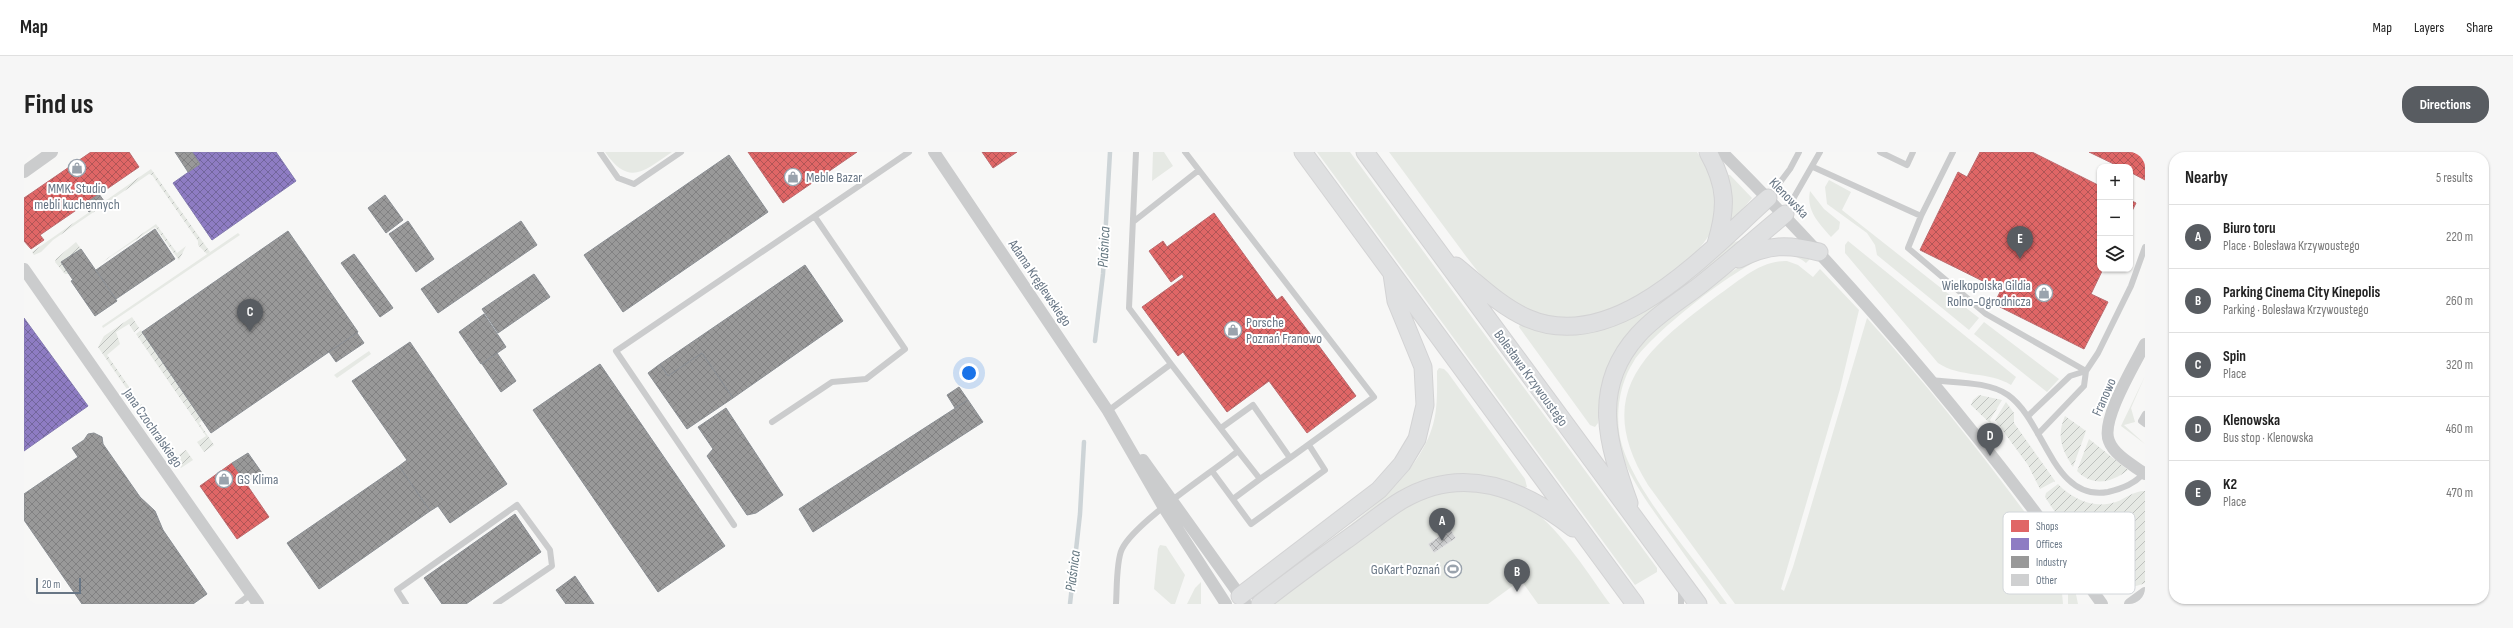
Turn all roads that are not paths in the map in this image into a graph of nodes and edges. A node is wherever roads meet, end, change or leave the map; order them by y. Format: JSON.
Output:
{"nodes":[{"id":1,"x":52,"y":152,"type":"edge"},
{"id":2,"x":600,"y":152,"type":"edge"},
{"id":3,"x":681,"y":152,"type":"edge"},
{"id":4,"x":909,"y":152,"type":"edge"},
{"id":5,"x":934,"y":152,"type":"edge"},
{"id":6,"x":1136,"y":152,"type":"edge"},
{"id":7,"x":1185,"y":152,"type":"edge"},
{"id":8,"x":1303,"y":152,"type":"edge"},
{"id":9,"x":1365,"y":152,"type":"edge"},
{"id":10,"x":1708,"y":152,"type":"edge"},
{"id":11,"x":1722,"y":152,"type":"edge"},
{"id":12,"x":1799,"y":152,"type":"edge"},
{"id":13,"x":1820,"y":152,"type":"edge"},
{"id":14,"x":1880,"y":152,"type":"edge"},
{"id":15,"x":1913,"y":152,"type":"edge"},
{"id":16,"x":1953,"y":152,"type":"edge"},
{"id":17,"x":1813,"y":167,"type":"junction"},
{"id":18,"x":1199,"y":170,"type":"junction"},
{"id":19,"x":24,"y":172,"type":"edge"},
{"id":20,"x":1768,"y":198,"type":"junction"},
{"id":21,"x":1784,"y":214,"type":"junction"},
{"id":22,"x":1921,"y":216,"type":"junction"},
{"id":23,"x":815,"y":217,"type":"junction"},
{"id":24,"x":1133,"y":222,"type":"junction"},
{"id":25,"x":1716,"y":244,"type":"junction"},
{"id":26,"x":2145,"y":247,"type":"edge"},
{"id":27,"x":1438,"y":252,"type":"junction"},
{"id":28,"x":1819,"y":252,"type":"junction"},
{"id":29,"x":24,"y":269,"type":"edge"},
{"id":30,"x":1391,"y":270,"type":"junction"},
{"id":31,"x":1720,"y":270,"type":"junction"},
{"id":32,"x":2145,"y":344,"type":"edge"},
{"id":33,"x":1171,"y":364,"type":"junction"},
{"id":34,"x":2086,"y":371,"type":"junction"},
{"id":35,"x":1931,"y":380,"type":"junction"},
{"id":36,"x":1108,"y":411,"type":"junction"},
{"id":37,"x":2145,"y":414,"type":"edge"},
{"id":38,"x":2028,"y":416,"type":"junction"},
{"id":39,"x":772,"y":422,"type":"dead end"},
{"id":40,"x":2145,"y":424,"type":"edge"},
{"id":41,"x":1221,"y":428,"type":"junction"},
{"id":42,"x":1120,"y":431,"type":"junction"},
{"id":43,"x":2038,"y":434,"type":"junction"},
{"id":44,"x":1309,"y":444,"type":"junction"},
{"id":45,"x":1238,"y":451,"type":"junction"},
{"id":46,"x":1290,"y":458,"type":"junction"},
{"id":47,"x":1212,"y":471,"type":"junction"},
{"id":48,"x":2145,"y":473,"type":"edge"},
{"id":49,"x":1260,"y":479,"type":"junction"},
{"id":50,"x":1233,"y":499,"type":"junction"},
{"id":51,"x":1174,"y":500,"type":"junction"},
{"id":52,"x":1164,"y":508,"type":"junction"},
{"id":53,"x":2035,"y":512,"type":"edge"},
{"id":54,"x":1636,"y":520,"type":"junction"},
{"id":55,"x":734,"y":525,"type":"dead end"},
{"id":56,"x":1592,"y":546,"type":"junction"},
{"id":57,"x":1681,"y":581,"type":"junction"},
{"id":58,"x":2145,"y":593,"type":"edge"},
{"id":59,"x":2095,"y":594,"type":"edge"},
{"id":60,"x":255,"y":599,"type":"edge"},
{"id":61,"x":1236,"y":602,"type":"edge"},
{"id":62,"x":238,"y":604,"type":"edge"},
{"id":63,"x":406,"y":604,"type":"edge"},
{"id":64,"x":496,"y":604,"type":"edge"},
{"id":65,"x":1116,"y":604,"type":"edge"},
{"id":66,"x":1260,"y":604,"type":"edge"},
{"id":67,"x":1635,"y":604,"type":"edge"},
{"id":68,"x":1681,"y":604,"type":"edge"},
{"id":69,"x":1698,"y":604,"type":"edge"},
{"id":70,"x":2102,"y":604,"type":"edge"},
{"id":71,"x":2130,"y":604,"type":"edge"}],
"edges":[{"from":1,"to":19,"type":"street"},
{"from":2,"to":3,"type":"lane"},
{"from":4,"to":23,"type":"lane"},
{"from":5,"to":36,"type":"street","name":"Adama Kręglewskiego"},
{"from":6,"to":24,"type":"lane"},
{"from":7,"to":18,"type":"lane"},
{"from":8,"to":30,"type":"main road"},
{"from":9,"to":27,"type":"main road","name":"Bolesława Krzywoustego"},
{"from":10,"to":25,"type":"main road"},
{"from":11,"to":20,"type":"street","name":"Klenowska"},
{"from":12,"to":20,"type":"lane"},
{"from":13,"to":17,"type":"lane"},
{"from":14,"to":15,"type":"lane"},
{"from":16,"to":22,"type":"lane"},
{"from":17,"to":21,"type":"lane"},
{"from":17,"to":22,"type":"lane"},
{"from":18,"to":24,"type":"lane"},
{"from":18,"to":44,"type":"lane"},
{"from":20,"to":21,"type":"street","name":"Klenowska"},
{"from":20,"to":25,"type":"main road"},
{"from":21,"to":28,"type":"street","name":"Klenowska"},
{"from":21,"to":31,"type":"main road"},
{"from":22,"to":34,"type":"lane"},
{"from":23,"to":39,"type":"lane"},
{"from":23,"to":55,"type":"lane"},
{"from":24,"to":33,"type":"lane"},
{"from":25,"to":27,"type":"main road"},
{"from":26,"to":34,"type":"lane"},
{"from":27,"to":54,"type":"main road","name":"Bolesława Krzywoustego"},
{"from":28,"to":31,"type":"main road"},
{"from":28,"to":35,"type":"street","name":"Klenowska"},
{"from":29,"to":60,"type":"street","name":"Jana Czochralskiego"},
{"from":30,"to":56,"type":"main road"},
{"from":30,"to":61,"type":"main road"},
{"from":31,"to":54,"type":"main road"},
{"from":32,"to":48,"type":"street","name":"Franowo"},
{"from":33,"to":36,"type":"lane"},
{"from":33,"to":41,"type":"lane"},
{"from":34,"to":38,"type":"lane"},
{"from":34,"to":43,"type":"lane"},
{"from":35,"to":38,"type":"lane"},
{"from":35,"to":53,"type":"street","name":"Klenowska"},
{"from":36,"to":42,"type":"street","name":"Adama Kręglewskiego"},
{"from":37,"to":40,"type":"lane"},
{"from":38,"to":43,"type":"lane"},
{"from":41,"to":45,"type":"lane"},
{"from":41,"to":46,"type":"lane"},
{"from":42,"to":51,"type":"street","name":"Adama Kręglewskiego"},
{"from":42,"to":52,"type":"street","name":"Adama Kręglewskiego"},
{"from":43,"to":48,"type":"lane"},
{"from":44,"to":46,"type":"lane"},
{"from":44,"to":50,"type":"lane"},
{"from":45,"to":47,"type":"lane"},
{"from":45,"to":49,"type":"lane"},
{"from":46,"to":49,"type":"lane"},
{"from":47,"to":50,"type":"lane"},
{"from":47,"to":51,"type":"lane"},
{"from":49,"to":50,"type":"lane"},
{"from":51,"to":52,"type":"lane"},
{"from":51,"to":61,"type":"street","name":"Adama Kręglewskiego"},
{"from":52,"to":61,"type":"street","name":"Adama Kręglewskiego"},
{"from":52,"to":65,"type":"lane"},
{"from":54,"to":57,"type":"main road","name":"Bolesława Krzywoustego"},
{"from":56,"to":66,"type":"main road"},
{"from":56,"to":67,"type":"main road"},
{"from":57,"to":68,"type":"lane"},
{"from":57,"to":69,"type":"main road","name":"Bolesława Krzywoustego"},
{"from":58,"to":71,"type":"street"},
{"from":59,"to":70,"type":"street","name":"Klenowska"},
{"from":60,"to":62,"type":"lane"},
{"from":63,"to":64,"type":"lane"}]}
